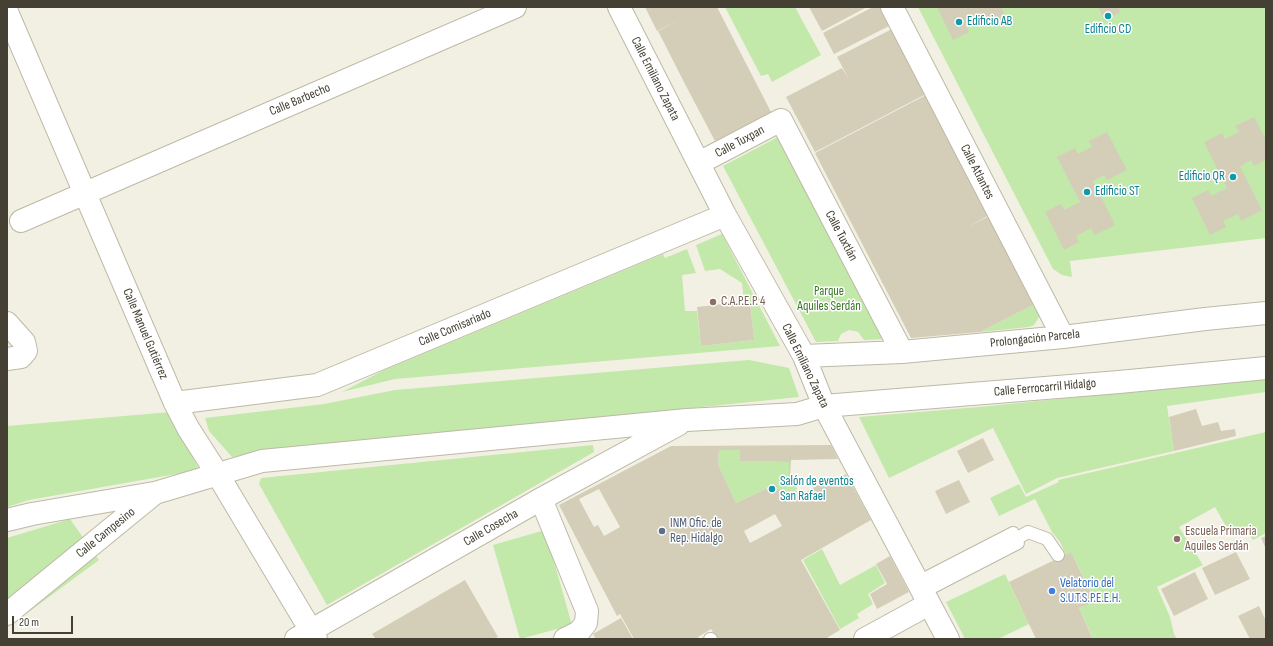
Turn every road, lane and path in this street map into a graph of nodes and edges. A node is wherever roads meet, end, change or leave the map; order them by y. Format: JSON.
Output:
{"nodes":[{"id":1,"x":515,"y":7,"type":"edge"},
{"id":2,"x":619,"y":7,"type":"edge"},
{"id":3,"x":892,"y":7,"type":"edge"},
{"id":4,"x":7,"y":12,"type":"edge"},
{"id":5,"x":781,"y":120,"type":"joint"},
{"id":6,"x":698,"y":163,"type":"junction"},
{"id":7,"x":84,"y":193,"type":"junction"},
{"id":8,"x":725,"y":215,"type":"junction"},
{"id":9,"x":22,"y":221,"type":"dead end"},
{"id":10,"x":1266,"y":313,"type":"edge"},
{"id":11,"x":7,"y":323,"type":"edge"},
{"id":12,"x":1063,"y":338,"type":"junction"},
{"id":13,"x":902,"y":352,"type":"junction"},
{"id":14,"x":804,"y":356,"type":"junction"},
{"id":15,"x":7,"y":359,"type":"edge"},
{"id":16,"x":1266,"y":368,"type":"edge"},
{"id":17,"x":175,"y":403,"type":"junction"},
{"id":18,"x":824,"y":406,"type":"junction"},
{"id":19,"x":687,"y":420,"type":"junction"},
{"id":20,"x":218,"y":475,"type":"junction"},
{"id":21,"x":155,"y":493,"type":"junction"},
{"id":22,"x":541,"y":499,"type":"junction"},
{"id":23,"x":7,"y":520,"type":"edge"},
{"id":24,"x":1058,"y":555,"type":"dead end"},
{"id":25,"x":923,"y":593,"type":"junction"},
{"id":26,"x":7,"y":614,"type":"edge"},
{"id":27,"x":308,"y":636,"type":"edge"},
{"id":28,"x":565,"y":639,"type":"edge"},
{"id":29,"x":866,"y":639,"type":"edge"},
{"id":30,"x":948,"y":639,"type":"edge"}],
"edges":[{"from":1,"to":7,"type":"street","name":"Calle Barbecho"},
{"from":2,"to":6,"type":"street","name":"Calle Emiliano Zapata"},
{"from":3,"to":12,"type":"street","name":"Calle Atlantes"},
{"from":4,"to":7,"type":"street","name":"Calle Manuel Gutiérrez"},
{"from":5,"to":6,"type":"street","name":"Calle Tuxpan"},
{"from":5,"to":13,"type":"street","name":"Calle Tuxtlán"},
{"from":6,"to":8,"type":"street","name":"Calle Emiliano Zapata"},
{"from":7,"to":9,"type":"street","name":"Calle Barbecho"},
{"from":7,"to":17,"type":"street","name":"Calle Manuel Gutiérrez"},
{"from":8,"to":14,"type":"street","name":"Calle Emiliano Zapata"},
{"from":8,"to":17,"type":"street","name":"Calle Comisariado"},
{"from":10,"to":12,"type":"street","name":"Prolongación Parcela"},
{"from":11,"to":15,"type":"street"},
{"from":12,"to":13,"type":"street","name":"Prolongación Parcela"},
{"from":13,"to":14,"type":"street","name":"Prolongación Parcela"},
{"from":14,"to":18,"type":"street","name":"Calle Emiliano Zapata"},
{"from":16,"to":18,"type":"street","name":"Calle Ferrocarril Hidalgo"},
{"from":17,"to":20,"type":"street","name":"Calle Manuel Gutiérrez"},
{"from":18,"to":19,"type":"street","name":"Calle Ferrocarril Hidalgo"},
{"from":18,"to":25,"type":"street","name":"Calle Emiliano Zapata"},
{"from":19,"to":20,"type":"street","name":"Calle Campesino"},
{"from":19,"to":22,"type":"street","name":"Calle Cosecha"},
{"from":20,"to":21,"type":"street","name":"Calle Campesino"},
{"from":20,"to":27,"type":"street","name":"Calle Manuel Gutiérrez"},
{"from":21,"to":23,"type":"street"},
{"from":21,"to":26,"type":"street","name":"Calle Campesino"},
{"from":22,"to":27,"type":"street","name":"Calle Cosecha"},
{"from":22,"to":28,"type":"street"},
{"from":24,"to":25,"type":"lane"},
{"from":25,"to":29,"type":"street"},
{"from":25,"to":30,"type":"street","name":"Calle Emiliano Zapata"}]}
